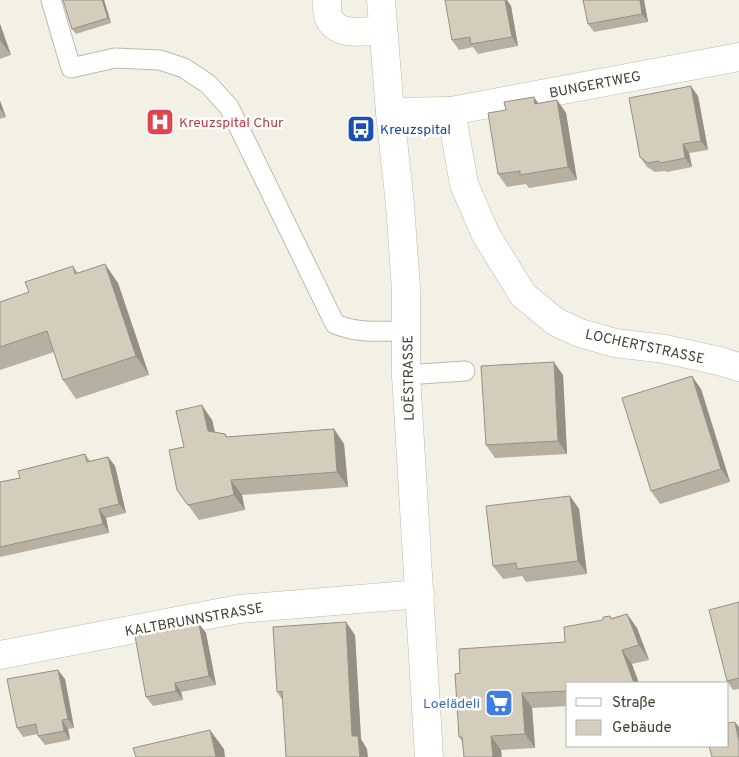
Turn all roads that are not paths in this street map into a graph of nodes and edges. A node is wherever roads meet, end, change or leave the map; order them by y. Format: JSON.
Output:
{"nodes":[{"id":1,"x":51,"y":0,"type":"edge"},
{"id":2,"x":327,"y":0,"type":"edge"},
{"id":3,"x":381,"y":0,"type":"edge"},
{"id":4,"x":383,"y":30,"type":"junction"},
{"id":5,"x":739,"y":57,"type":"edge"},
{"id":6,"x":451,"y":110,"type":"junction"},
{"id":7,"x":390,"y":112,"type":"junction"},
{"id":8,"x":407,"y":331,"type":"junction"},
{"id":9,"x":739,"y":367,"type":"edge"},
{"id":10,"x":465,"y":371,"type":"dead end"},
{"id":11,"x":406,"y":375,"type":"junction"},
{"id":12,"x":420,"y":594,"type":"junction"},
{"id":13,"x":0,"y":655,"type":"edge"},
{"id":14,"x":429,"y":757,"type":"edge"}],
"edges":[{"from":1,"to":8,"type":"lane"},
{"from":2,"to":4,"type":"street"},
{"from":3,"to":4,"type":"street","name":"LOËSTRASSE"},
{"from":4,"to":7,"type":"street","name":"LOËSTRASSE"},
{"from":5,"to":6,"type":"street","name":"BUNGERTWEG"},
{"from":6,"to":7,"type":"street"},
{"from":6,"to":9,"type":"street","name":"LOCHERTSTRASSE"},
{"from":7,"to":8,"type":"street","name":"LOËSTRASSE"},
{"from":8,"to":11,"type":"street","name":"LOËSTRASSE"},
{"from":10,"to":11,"type":"lane"},
{"from":11,"to":12,"type":"street","name":"LOËSTRASSE"},
{"from":12,"to":13,"type":"street","name":"KALTBRUNNSTRASSE"},
{"from":12,"to":14,"type":"street","name":"LOËSTRASSE"}]}
